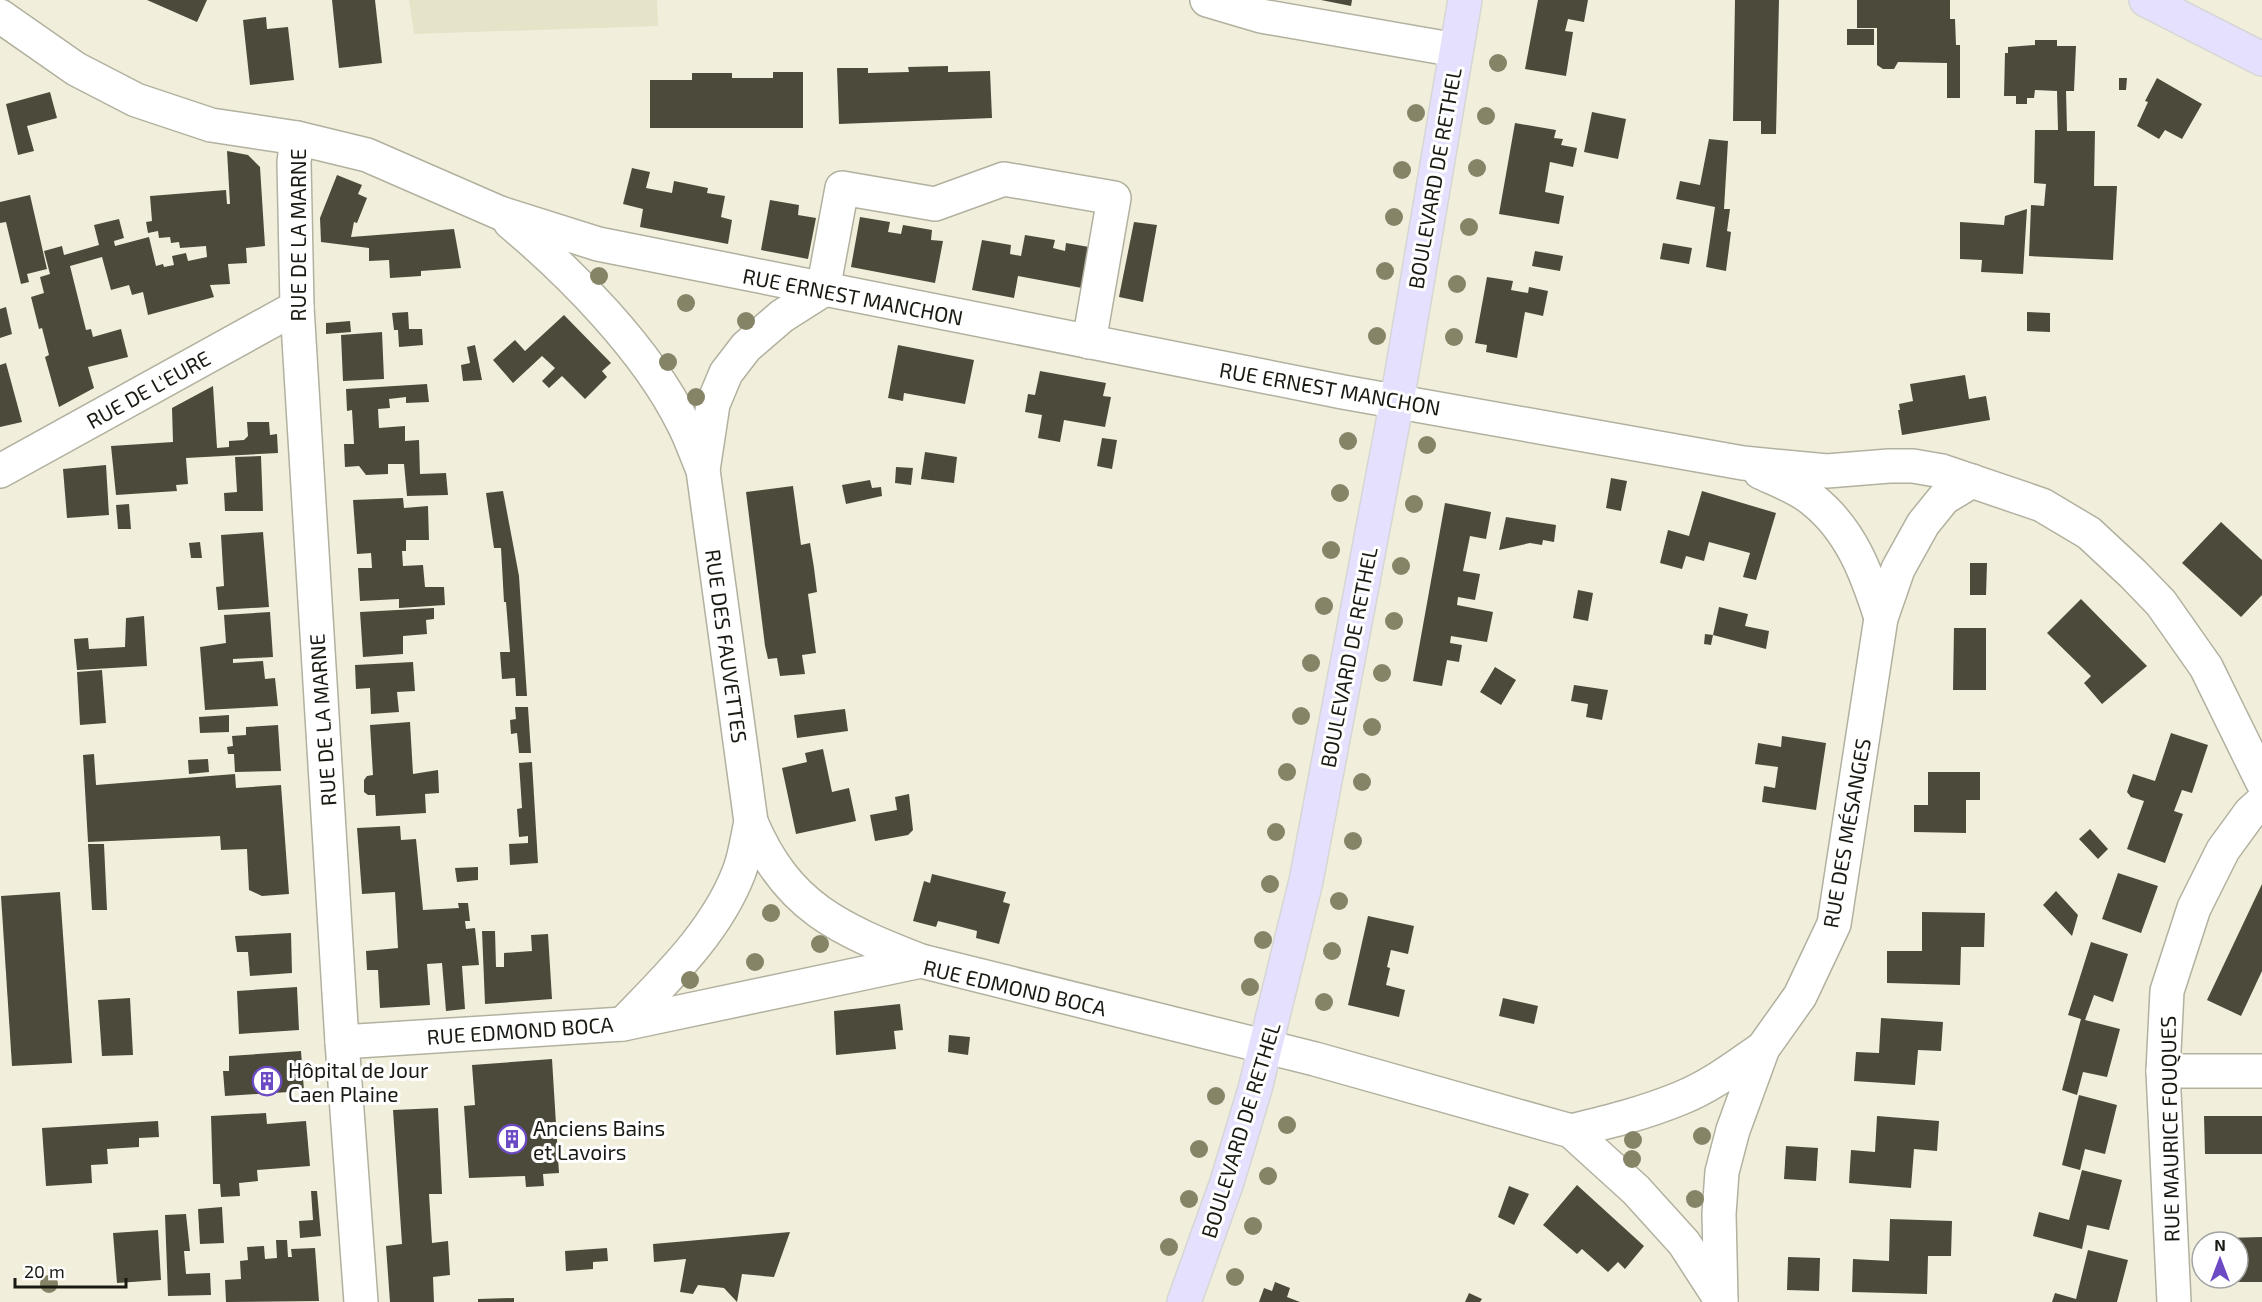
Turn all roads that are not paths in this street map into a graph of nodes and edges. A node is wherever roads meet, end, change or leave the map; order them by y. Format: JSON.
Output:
{"nodes":[{"id":1,"x":1207,"y":0,"type":"edge"},
{"id":2,"x":1465,"y":0,"type":"edge"},
{"id":3,"x":2146,"y":0,"type":"edge"},
{"id":4,"x":0,"y":16,"type":"edge"},
{"id":5,"x":1456,"y":50,"type":"junction"},
{"id":6,"x":2262,"y":59,"type":"edge"},
{"id":7,"x":297,"y":138,"type":"junction"},
{"id":8,"x":500,"y":213,"type":"junction"},
{"id":9,"x":823,"y":290,"type":"junction"},
{"id":10,"x":297,"y":307,"type":"junction"},
{"id":11,"x":1089,"y":342,"type":"junction"},
{"id":12,"x":1396,"y":400,"type":"junction"},
{"id":13,"x":1743,"y":463,"type":"junction"},
{"id":14,"x":703,"y":470,"type":"junction"},
{"id":15,"x":0,"y":471,"type":"edge"},
{"id":16,"x":1972,"y":481,"type":"junction"},
{"id":17,"x":1881,"y":618,"type":"junction"},
{"id":18,"x":2262,"y":781,"type":"edge"},
{"id":19,"x":2262,"y":802,"type":"edge"},
{"id":20,"x":751,"y":822,"type":"junction"},
{"id":21,"x":921,"y":961,"type":"junction"},
{"id":22,"x":623,"y":1024,"type":"junction"},
{"id":23,"x":342,"y":1041,"type":"junction"},
{"id":24,"x":1266,"y":1048,"type":"junction"},
{"id":25,"x":1763,"y":1048,"type":"junction"},
{"id":26,"x":2163,"y":1071,"type":"junction"},
{"id":27,"x":2262,"y":1071,"type":"edge"},
{"id":28,"x":1571,"y":1131,"type":"junction"},
{"id":29,"x":1721,"y":1301,"type":"edge"},
{"id":30,"x":361,"y":1302,"type":"edge"},
{"id":31,"x":1184,"y":1302,"type":"edge"},
{"id":32,"x":2174,"y":1302,"type":"edge"}],
"edges":[{"from":1,"to":5,"type":"street"},
{"from":2,"to":5,"type":"main road","name":"BOULEVARD DE RETHEL"},
{"from":3,"to":6,"type":"main road"},
{"from":4,"to":7,"type":"street","name":"RUE ERNEST MANCHON"},
{"from":5,"to":12,"type":"main road","name":"BOULEVARD DE RETHEL"},
{"from":7,"to":8,"type":"street","name":"RUE ERNEST MANCHON"},
{"from":7,"to":10,"type":"street","name":"RUE DE LA MARNE"},
{"from":8,"to":9,"type":"street","name":"RUE ERNEST MANCHON"},
{"from":8,"to":14,"type":"street","name":"RUE DES FAUVETTES"},
{"from":9,"to":11,"type":"street","name":"RUE ERNEST MANCHON"},
{"from":9,"to":11,"type":"street"},
{"from":9,"to":14,"type":"street","name":"RUE DES FAUVETTES"},
{"from":10,"to":15,"type":"street","name":"RUE DE L'EURE"},
{"from":10,"to":23,"type":"street","name":"RUE DE LA MARNE"},
{"from":11,"to":12,"type":"street","name":"RUE ERNEST MANCHON"},
{"from":12,"to":13,"type":"street","name":"RUE ERNEST MANCHON"},
{"from":12,"to":24,"type":"main road","name":"BOULEVARD DE RETHEL"},
{"from":13,"to":16,"type":"street","name":"RUE ERNEST MANCHON"},
{"from":13,"to":17,"type":"street","name":"RUE ERNEST MANCHON"},
{"from":14,"to":20,"type":"street","name":"RUE DES FAUVETTES"},
{"from":16,"to":17,"type":"street","name":"RUE DES MÉSANGES"},
{"from":16,"to":18,"type":"street","name":"RUE ERNEST MANCHON"},
{"from":17,"to":25,"type":"street","name":"RUE DES MÉSANGES"},
{"from":19,"to":26,"type":"street","name":"RUE MAURICE FOUQUES"},
{"from":20,"to":21,"type":"street","name":"RUE DES FAUVETTES"},
{"from":20,"to":22,"type":"street","name":"RUE DES FAUVETTES"},
{"from":21,"to":22,"type":"street","name":"RUE EDMOND BOCA"},
{"from":21,"to":24,"type":"street","name":"RUE EDMOND BOCA"},
{"from":22,"to":23,"type":"street","name":"RUE EDMOND BOCA"},
{"from":23,"to":30,"type":"street","name":"RUE DE LA MARNE"},
{"from":24,"to":28,"type":"street","name":"RUE EDMOND BOCA"},
{"from":24,"to":31,"type":"main road","name":"BOULEVARD DE RETHEL"},
{"from":25,"to":28,"type":"street","name":"RUE EDMOND BOCA"},
{"from":25,"to":29,"type":"street","name":"RUE DES MÉSANGES"},
{"from":26,"to":27,"type":"street"},
{"from":26,"to":32,"type":"street","name":"RUE MAURICE FOUQUES"},
{"from":28,"to":29,"type":"street","name":"RUE EDMOND BOCA"}]}
